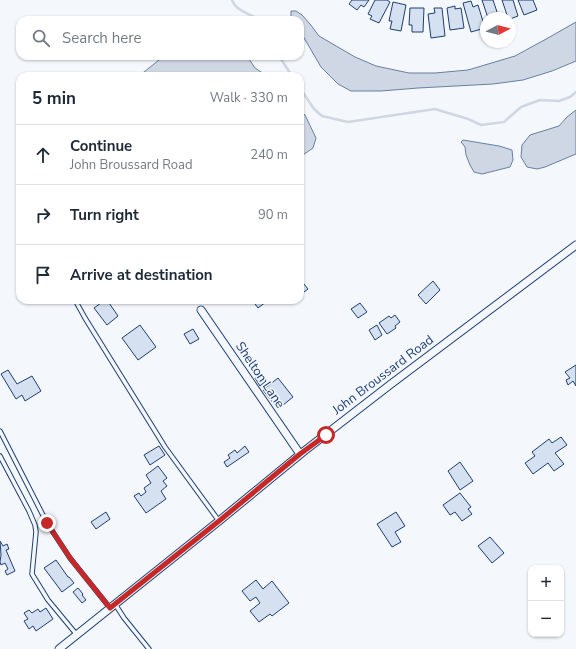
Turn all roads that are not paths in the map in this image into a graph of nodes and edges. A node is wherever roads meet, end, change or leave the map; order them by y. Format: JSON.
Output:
{"nodes":[{"id":1,"x":576,"y":245,"type":"edge"},
{"id":2,"x":77,"y":304,"type":"edge"},
{"id":3,"x":201,"y":310,"type":"dead end"},
{"id":4,"x":0,"y":431,"type":"edge"},
{"id":5,"x":300,"y":454,"type":"junction"},
{"id":6,"x":0,"y":456,"type":"edge"},
{"id":7,"x":219,"y":521,"type":"junction"},
{"id":8,"x":112,"y":606,"type":"junction"},
{"id":9,"x":77,"y":635,"type":"junction"},
{"id":10,"x":59,"y":649,"type":"edge"},
{"id":11,"x":149,"y":649,"type":"edge"}],
"edges":[{"from":1,"to":5,"type":"street","name":"John Broussard Road"},
{"from":2,"to":7,"type":"lane"},
{"from":3,"to":5,"type":"street","name":"Shelton Lane"},
{"from":4,"to":8,"type":"lane"},
{"from":5,"to":7,"type":"street","name":"John Broussard Road"},
{"from":6,"to":9,"type":"lane"},
{"from":7,"to":8,"type":"street","name":"John Broussard Road"},
{"from":8,"to":9,"type":"street","name":"John Broussard Road"},
{"from":8,"to":11,"type":"lane"},
{"from":9,"to":10,"type":"street","name":"John Broussard Road"}]}
